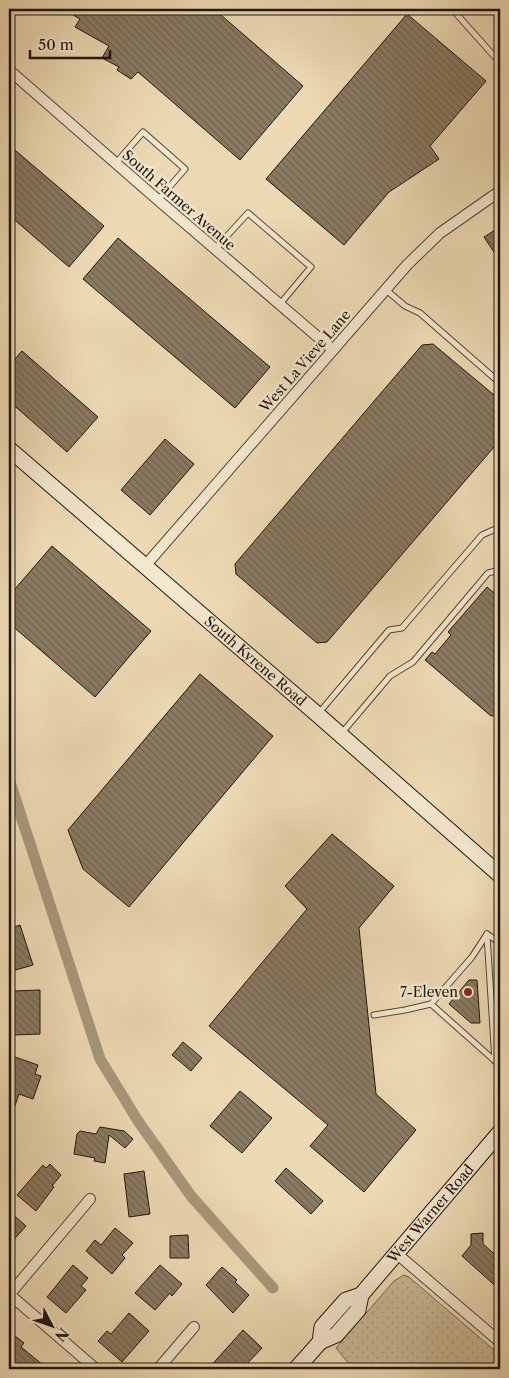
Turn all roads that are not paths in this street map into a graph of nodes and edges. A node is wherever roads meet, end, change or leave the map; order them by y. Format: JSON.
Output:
{"nodes":[{"id":1,"x":452,"y":9,"type":"edge"},
{"id":2,"x":500,"y":60,"type":"edge"},
{"id":3,"x":9,"y":70,"type":"edge"},
{"id":4,"x":115,"y":163,"type":"junction"},
{"id":5,"x":500,"y":191,"type":"edge"},
{"id":6,"x":158,"y":200,"type":"junction"},
{"id":7,"x":215,"y":249,"type":"junction"},
{"id":8,"x":385,"y":289,"type":"junction"},
{"id":9,"x":280,"y":304,"type":"junction"},
{"id":10,"x":333,"y":350,"type":"junction"},
{"id":11,"x":500,"y":383,"type":"edge"},
{"id":12,"x":9,"y":449,"type":"edge"},
{"id":13,"x":500,"y":527,"type":"edge"},
{"id":14,"x":145,"y":566,"type":"junction"},
{"id":15,"x":500,"y":570,"type":"edge"},
{"id":16,"x":318,"y":715,"type":"junction"},
{"id":17,"x":340,"y":734,"type":"junction"},
{"id":18,"x":500,"y":875,"type":"edge"},
{"id":19,"x":487,"y":934,"type":"junction"},
{"id":20,"x":500,"y":943,"type":"edge"},
{"id":21,"x":431,"y":1004,"type":"junction"},
{"id":22,"x":374,"y":1015,"type":"dead end"},
{"id":23,"x":500,"y":1056,"type":"edge"},
{"id":24,"x":495,"y":1061,"type":"junction"},
{"id":25,"x":500,"y":1132,"type":"edge"},
{"id":26,"x":90,"y":1199,"type":"dead end"},
{"id":27,"x":396,"y":1253,"type":"junction"},
{"id":28,"x":9,"y":1294,"type":"edge"},
{"id":29,"x":500,"y":1327,"type":"edge"},
{"id":30,"x":194,"y":1328,"type":"dead end"},
{"id":31,"x":496,"y":1339,"type":"edge"},
{"id":32,"x":96,"y":1369,"type":"edge"},
{"id":33,"x":158,"y":1369,"type":"edge"},
{"id":34,"x":296,"y":1369,"type":"edge"}],
"edges":[{"from":1,"to":2,"type":"lane"},
{"from":3,"to":4,"type":"street","name":"South Farmer Avenue"},
{"from":4,"to":6,"type":"street","name":"South Farmer Avenue"},
{"from":4,"to":6,"type":"lane"},
{"from":5,"to":8,"type":"street","name":"West La Vieve Lane"},
{"from":6,"to":7,"type":"street","name":"South Farmer Avenue"},
{"from":7,"to":9,"type":"street","name":"South Farmer Avenue"},
{"from":7,"to":9,"type":"lane"},
{"from":8,"to":10,"type":"street","name":"West La Vieve Lane"},
{"from":8,"to":11,"type":"lane"},
{"from":9,"to":10,"type":"street","name":"South Farmer Avenue"},
{"from":10,"to":14,"type":"street","name":"West La Vieve Lane"},
{"from":12,"to":14,"type":"main road","name":"South Kyrene Road"},
{"from":13,"to":16,"type":"lane"},
{"from":14,"to":16,"type":"main road","name":"South Kyrene Road"},
{"from":15,"to":17,"type":"lane"},
{"from":16,"to":17,"type":"main road","name":"South Kyrene Road"},
{"from":17,"to":18,"type":"main road","name":"South Kyrene Road"},
{"from":19,"to":20,"type":"lane"},
{"from":19,"to":21,"type":"lane"},
{"from":19,"to":24,"type":"lane"},
{"from":21,"to":22,"type":"lane"},
{"from":21,"to":24,"type":"lane"},
{"from":23,"to":24,"type":"lane"},
{"from":25,"to":27,"type":"main road","name":"West Warner Road"},
{"from":26,"to":28,"type":"street"},
{"from":27,"to":31,"type":"street"},
{"from":27,"to":34,"type":"main road","name":"West Warner Road"},
{"from":28,"to":32,"type":"street"},
{"from":29,"to":31,"type":"lane"},
{"from":30,"to":33,"type":"street"}]}
